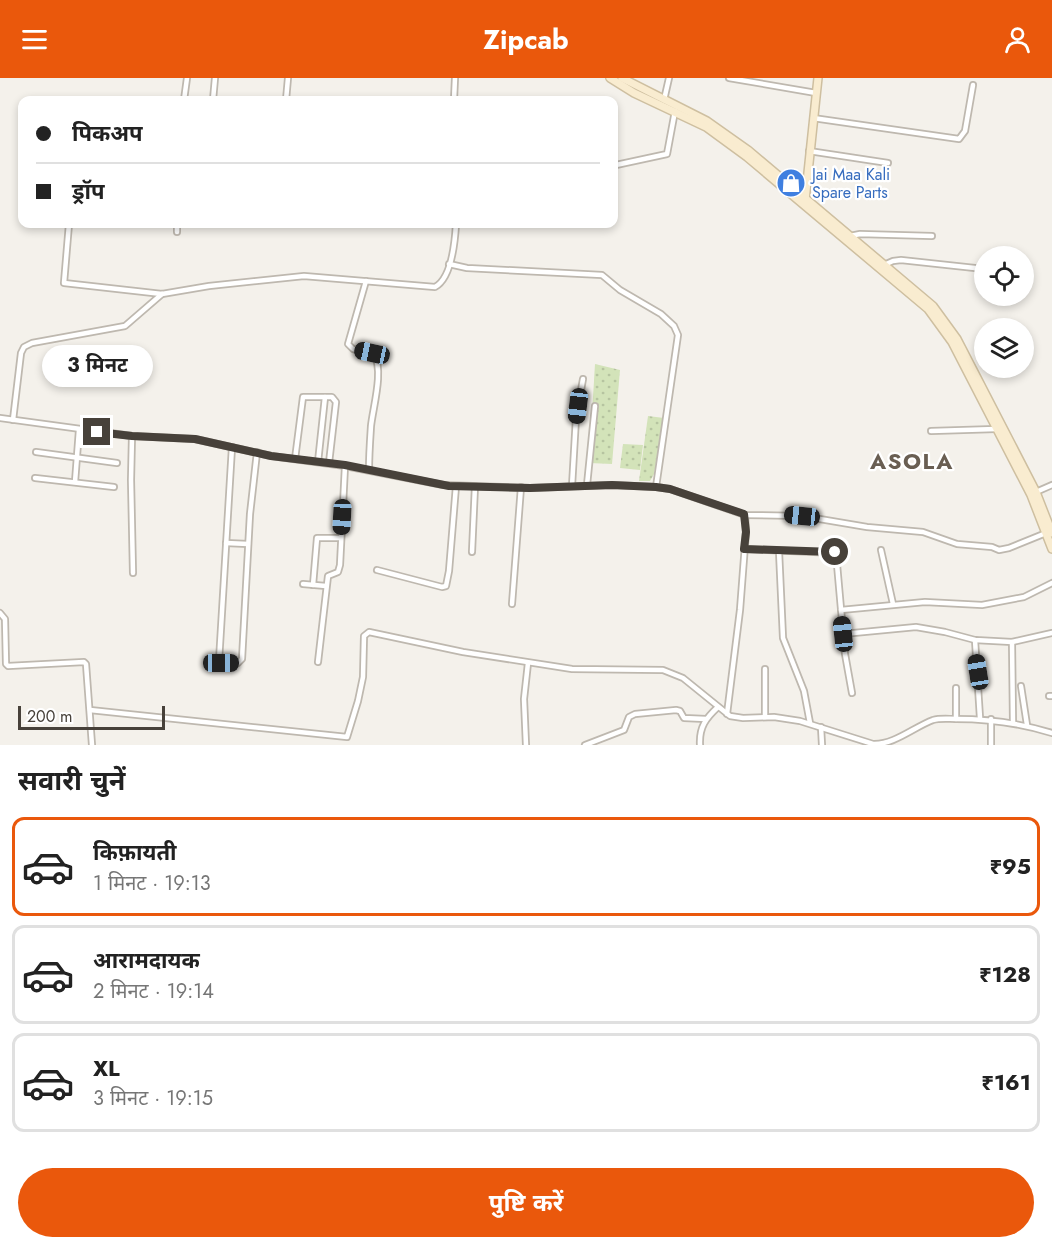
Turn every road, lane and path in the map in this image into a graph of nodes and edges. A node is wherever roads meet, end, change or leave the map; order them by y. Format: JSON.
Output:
{"nodes":[{"id":1,"x":187,"y":78,"type":"edge"},
{"id":2,"x":215,"y":78,"type":"edge"},
{"id":3,"x":288,"y":78,"type":"edge"},
{"id":4,"x":455,"y":78,"type":"edge"},
{"id":5,"x":610,"y":78,"type":"edge"},
{"id":6,"x":622,"y":78,"type":"edge"},
{"id":7,"x":669,"y":78,"type":"edge"},
{"id":8,"x":729,"y":78,"type":"edge"},
{"id":9,"x":818,"y":78,"type":"edge"},
{"id":10,"x":973,"y":85,"type":"dead end"},
{"id":11,"x":816,"y":93,"type":"junction"},
{"id":12,"x":185,"y":96,"type":"edge"},
{"id":13,"x":213,"y":96,"type":"edge"},
{"id":14,"x":286,"y":96,"type":"edge"},
{"id":15,"x":454,"y":96,"type":"edge"},
{"id":16,"x":664,"y":100,"type":"junction"},
{"id":17,"x":676,"y":109,"type":"junction"},
{"id":18,"x":812,"y":118,"type":"junction"},
{"id":19,"x":809,"y":152,"type":"junction"},
{"id":20,"x":888,"y":163,"type":"dead end"},
{"id":21,"x":618,"y":165,"type":"edge"},
{"id":22,"x":805,"y":202,"type":"junction"},
{"id":23,"x":69,"y":228,"type":"edge"},
{"id":24,"x":177,"y":228,"type":"edge"},
{"id":25,"x":456,"y":228,"type":"edge"},
{"id":26,"x":177,"y":232,"type":"dead end"},
{"id":27,"x":850,"y":236,"type":"junction"},
{"id":28,"x":932,"y":236,"type":"dead end"},
{"id":29,"x":449,"y":264,"type":"junction"},
{"id":30,"x":884,"y":265,"type":"junction"},
{"id":31,"x":974,"y":268,"type":"edge"},
{"id":32,"x":366,"y":281,"type":"junction"},
{"id":33,"x":162,"y":294,"type":"junction"},
{"id":34,"x":583,"y":379,"type":"dead end"},
{"id":35,"x":325,"y":397,"type":"junction"},
{"id":36,"x":595,"y":406,"type":"dead end"},
{"id":37,"x":0,"y":418,"type":"edge"},
{"id":38,"x":13,"y":420,"type":"junction"},
{"id":39,"x":996,"y":429,"type":"junction"},
{"id":40,"x":79,"y":430,"type":"junction"},
{"id":41,"x":931,"y":431,"type":"dead end"},
{"id":42,"x":132,"y":436,"type":"junction"},
{"id":43,"x":232,"y":447,"type":"junction"},
{"id":44,"x":36,"y":452,"type":"dead end"},
{"id":45,"x":257,"y":452,"type":"junction"},
{"id":46,"x":77,"y":458,"type":"junction"},
{"id":47,"x":295,"y":459,"type":"junction"},
{"id":48,"x":318,"y":462,"type":"junction"},
{"id":49,"x":117,"y":463,"type":"dead end"},
{"id":50,"x":329,"y":464,"type":"junction"},
{"id":51,"x":345,"y":465,"type":"junction"},
{"id":52,"x":369,"y":470,"type":"junction"},
{"id":53,"x":35,"y":478,"type":"dead end"},
{"id":54,"x":75,"y":483,"type":"junction"},
{"id":55,"x":587,"y":485,"type":"junction"},
{"id":56,"x":1052,"y":485,"type":"edge"},
{"id":57,"x":456,"y":486,"type":"junction"},
{"id":58,"x":475,"y":486,"type":"junction"},
{"id":59,"x":572,"y":486,"type":"junction"},
{"id":60,"x":114,"y":487,"type":"dead end"},
{"id":61,"x":522,"y":487,"type":"junction"},
{"id":62,"x":656,"y":487,"type":"junction"},
{"id":63,"x":1036,"y":492,"type":"junction"},
{"id":64,"x":745,"y":515,"type":"junction"},
{"id":65,"x":1049,"y":533,"type":"edge"},
{"id":66,"x":341,"y":538,"type":"junction"},
{"id":67,"x":226,"y":543,"type":"junction"},
{"id":68,"x":248,"y":544,"type":"junction"},
{"id":69,"x":744,"y":549,"type":"junction"},
{"id":70,"x":1052,"y":549,"type":"edge"},
{"id":71,"x":881,"y":550,"type":"dead end"},
{"id":72,"x":779,"y":551,"type":"junction"},
{"id":73,"x":472,"y":552,"type":"dead end"},
{"id":74,"x":378,"y":570,"type":"dead end"},
{"id":75,"x":133,"y":573,"type":"dead end"},
{"id":76,"x":1052,"y":583,"type":"edge"},
{"id":77,"x":303,"y":584,"type":"dead end"},
{"id":78,"x":313,"y":585,"type":"junction"},
{"id":79,"x":326,"y":586,"type":"junction"},
{"id":80,"x":512,"y":604,"type":"dead end"},
{"id":81,"x":893,"y":604,"type":"junction"},
{"id":82,"x":841,"y":610,"type":"junction"},
{"id":83,"x":0,"y":613,"type":"edge"},
{"id":84,"x":1052,"y":633,"type":"edge"},
{"id":85,"x":843,"y":634,"type":"junction"},
{"id":86,"x":975,"y":640,"type":"junction"},
{"id":87,"x":1012,"y":642,"type":"junction"},
{"id":88,"x":318,"y":662,"type":"dead end"},
{"id":89,"x":528,"y":663,"type":"junction"},
{"id":90,"x":765,"y":669,"type":"dead end"},
{"id":91,"x":1021,"y":686,"type":"dead end"},
{"id":92,"x":956,"y":688,"type":"dead end"},
{"id":93,"x":852,"y":693,"type":"dead end"},
{"id":94,"x":718,"y":707,"type":"junction"},
{"id":95,"x":90,"y":710,"type":"junction"},
{"id":96,"x":727,"y":714,"type":"junction"},
{"id":97,"x":765,"y":717,"type":"junction"},
{"id":98,"x":980,"y":718,"type":"junction"},
{"id":99,"x":706,"y":719,"type":"junction"},
{"id":100,"x":956,"y":719,"type":"junction"},
{"id":101,"x":991,"y":719,"type":"junction"},
{"id":102,"x":810,"y":723,"type":"junction"},
{"id":103,"x":1012,"y":723,"type":"junction"},
{"id":104,"x":1027,"y":725,"type":"junction"},
{"id":105,"x":821,"y":727,"type":"junction"},
{"id":106,"x":1052,"y":733,"type":"edge"},
{"id":107,"x":92,"y":745,"type":"edge"},
{"id":108,"x":526,"y":745,"type":"edge"},
{"id":109,"x":585,"y":745,"type":"edge"},
{"id":110,"x":700,"y":745,"type":"edge"},
{"id":111,"x":822,"y":745,"type":"edge"},
{"id":112,"x":881,"y":745,"type":"edge"},
{"id":113,"x":991,"y":745,"type":"edge"}],
"edges":[{"from":1,"to":12,"type":"street"},
{"from":2,"to":13,"type":"street"},
{"from":3,"to":14,"type":"street"},
{"from":4,"to":15,"type":"street"},
{"from":5,"to":17,"type":"main road"},
{"from":6,"to":16,"type":"main road"},
{"from":7,"to":16,"type":"street"},
{"from":8,"to":11,"type":"street"},
{"from":9,"to":11,"type":"main road"},
{"from":10,"to":18,"type":"street"},
{"from":11,"to":18,"type":"main road"},
{"from":16,"to":17,"type":"main road"},
{"from":17,"to":21,"type":"street"},
{"from":17,"to":22,"type":"main road"},
{"from":18,"to":19,"type":"main road"},
{"from":19,"to":20,"type":"street"},
{"from":19,"to":22,"type":"main road"},
{"from":22,"to":27,"type":"main road"},
{"from":22,"to":39,"type":"main road"},
{"from":23,"to":33,"type":"street"},
{"from":24,"to":26,"type":"street"},
{"from":25,"to":29,"type":"street"},
{"from":27,"to":28,"type":"street"},
{"from":27,"to":30,"type":"main road"},
{"from":29,"to":32,"type":"street"},
{"from":29,"to":62,"type":"street"},
{"from":30,"to":31,"type":"street"},
{"from":30,"to":63,"type":"main road"},
{"from":32,"to":33,"type":"street"},
{"from":32,"to":52,"type":"street"},
{"from":33,"to":38,"type":"street"},
{"from":34,"to":59,"type":"street"},
{"from":35,"to":47,"type":"street"},
{"from":35,"to":48,"type":"street"},
{"from":35,"to":50,"type":"street"},
{"from":36,"to":55,"type":"street"},
{"from":37,"to":38,"type":"street"},
{"from":38,"to":40,"type":"street"},
{"from":39,"to":41,"type":"street"},
{"from":39,"to":65,"type":"main road"},
{"from":40,"to":42,"type":"street"},
{"from":40,"to":46,"type":"street"},
{"from":42,"to":43,"type":"street"},
{"from":42,"to":75,"type":"street"},
{"from":43,"to":45,"type":"street"},
{"from":43,"to":67,"type":"street"},
{"from":44,"to":46,"type":"street"},
{"from":45,"to":47,"type":"street"},
{"from":45,"to":68,"type":"street"},
{"from":46,"to":49,"type":"street"},
{"from":46,"to":54,"type":"street"},
{"from":47,"to":48,"type":"street"},
{"from":48,"to":50,"type":"street"},
{"from":50,"to":51,"type":"street"},
{"from":51,"to":52,"type":"street"},
{"from":51,"to":66,"type":"street"},
{"from":52,"to":57,"type":"street"},
{"from":53,"to":54,"type":"street"},
{"from":54,"to":60,"type":"street"},
{"from":55,"to":59,"type":"street"},
{"from":55,"to":62,"type":"street"},
{"from":56,"to":63,"type":"street"},
{"from":57,"to":58,"type":"street"},
{"from":57,"to":74,"type":"street"},
{"from":58,"to":61,"type":"street"},
{"from":58,"to":73,"type":"street"},
{"from":59,"to":61,"type":"street"},
{"from":61,"to":80,"type":"street"},
{"from":62,"to":64,"type":"street"},
{"from":63,"to":65,"type":"main road"},
{"from":64,"to":65,"type":"street"},
{"from":64,"to":69,"type":"street"},
{"from":65,"to":70,"type":"main road"},
{"from":66,"to":78,"type":"street"},
{"from":66,"to":79,"type":"street"},
{"from":67,"to":68,"type":"street"},
{"from":67,"to":68,"type":"street"},
{"from":69,"to":72,"type":"street"},
{"from":69,"to":96,"type":"street"},
{"from":71,"to":81,"type":"street"},
{"from":72,"to":82,"type":"street"},
{"from":72,"to":102,"type":"street"},
{"from":76,"to":81,"type":"street"},
{"from":77,"to":78,"type":"street"},
{"from":78,"to":79,"type":"street"},
{"from":79,"to":88,"type":"street"},
{"from":81,"to":82,"type":"street"},
{"from":82,"to":85,"type":"street"},
{"from":83,"to":95,"type":"street"},
{"from":84,"to":87,"type":"street"},
{"from":85,"to":86,"type":"street"},
{"from":85,"to":93,"type":"street"},
{"from":86,"to":87,"type":"street"},
{"from":86,"to":98,"type":"street"},
{"from":87,"to":103,"type":"street"},
{"from":89,"to":94,"type":"street"},
{"from":89,"to":95,"type":"street"},
{"from":89,"to":108,"type":"street"},
{"from":90,"to":97,"type":"street"},
{"from":91,"to":104,"type":"street"},
{"from":92,"to":100,"type":"street"},
{"from":94,"to":96,"type":"street"},
{"from":94,"to":99,"type":"street"},
{"from":95,"to":107,"type":"street"},
{"from":96,"to":97,"type":"street"},
{"from":97,"to":102,"type":"street"},
{"from":98,"to":100,"type":"street"},
{"from":98,"to":101,"type":"street"},
{"from":99,"to":109,"type":"street"},
{"from":99,"to":110,"type":"street"},
{"from":100,"to":112,"type":"street"},
{"from":101,"to":103,"type":"street"},
{"from":101,"to":113,"type":"street"},
{"from":102,"to":105,"type":"street"},
{"from":103,"to":104,"type":"street"},
{"from":104,"to":106,"type":"street"},
{"from":105,"to":111,"type":"street"},
{"from":105,"to":112,"type":"street"}]}
